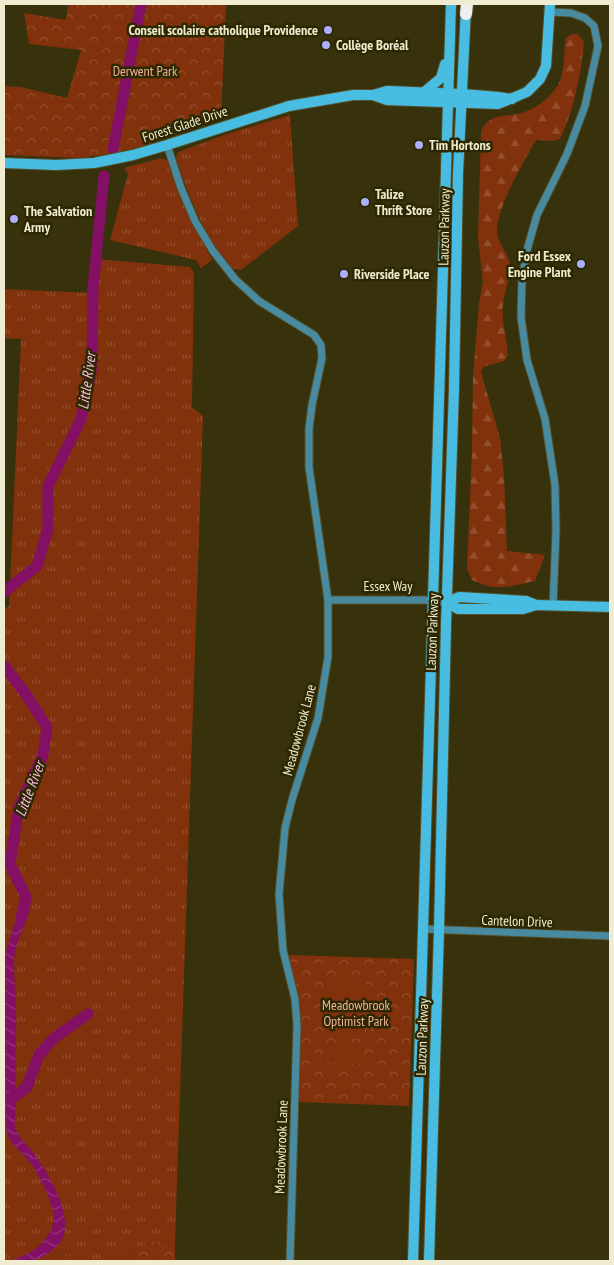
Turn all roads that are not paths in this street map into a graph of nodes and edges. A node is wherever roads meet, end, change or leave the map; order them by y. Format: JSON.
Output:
{"nodes":[{"id":1,"x":451,"y":4,"type":"edge"},
{"id":2,"x":466,"y":7,"type":"edge"},
{"id":3,"x":550,"y":8,"type":"edge"},
{"id":4,"x":450,"y":51,"type":"junction"},
{"id":5,"x":423,"y":92,"type":"junction"},
{"id":6,"x":373,"y":95,"type":"junction"},
{"id":7,"x":448,"y":98,"type":"junction"},
{"id":8,"x":462,"y":98,"type":"junction"},
{"id":9,"x":167,"y":145,"type":"junction"},
{"id":10,"x":4,"y":163,"type":"edge"},
{"id":11,"x":328,"y":600,"type":"junction"},
{"id":12,"x":434,"y":600,"type":"junction"},
{"id":13,"x":447,"y":602,"type":"junction"},
{"id":14,"x":553,"y":606,"type":"junction"},
{"id":15,"x":610,"y":607,"type":"edge"},
{"id":16,"x":424,"y":929,"type":"junction"},
{"id":17,"x":439,"y":930,"type":"junction"},
{"id":18,"x":610,"y":936,"type":"edge"},
{"id":19,"x":290,"y":1261,"type":"edge"},
{"id":20,"x":413,"y":1261,"type":"edge"},
{"id":21,"x":429,"y":1261,"type":"edge"}],
"edges":[{"from":1,"to":4,"type":"main road","name":"Lauzon Parkway"},
{"from":2,"to":8,"type":"main road","name":"Lauzon Parkway"},
{"from":3,"to":8,"type":"main road"},
{"from":3,"to":14,"type":"street"},
{"from":4,"to":5,"type":"main road"},
{"from":4,"to":7,"type":"main road","name":"Lauzon Parkway"},
{"from":5,"to":6,"type":"main road","name":"Forest Glade Drive"},
{"from":5,"to":7,"type":"main road","name":"Forest Glade Drive"},
{"from":6,"to":7,"type":"main road","name":"Forest Glade Drive"},
{"from":6,"to":9,"type":"main road","name":"Forest Glade Drive"},
{"from":7,"to":8,"type":"main road"},
{"from":7,"to":12,"type":"main road","name":"Lauzon Parkway"},
{"from":8,"to":13,"type":"main road","name":"Lauzon Parkway"},
{"from":9,"to":10,"type":"main road","name":"Forest Glade Drive"},
{"from":9,"to":11,"type":"street","name":"Meadowbrook Lane"},
{"from":11,"to":12,"type":"street","name":"Essex Way"},
{"from":11,"to":19,"type":"street","name":"Meadowbrook Lane"},
{"from":12,"to":13,"type":"street","name":"Essex Way"},
{"from":12,"to":16,"type":"main road","name":"Lauzon Parkway"},
{"from":13,"to":14,"type":"main road","name":"Essex Way"},
{"from":13,"to":17,"type":"main road","name":"Lauzon Parkway"},
{"from":14,"to":15,"type":"main road","name":"Essex Way"},
{"from":16,"to":17,"type":"street","name":"Cantelon Drive"},
{"from":16,"to":20,"type":"main road","name":"Lauzon Parkway"},
{"from":17,"to":18,"type":"street","name":"Cantelon Drive"},
{"from":17,"to":21,"type":"main road","name":"Lauzon Parkway"}]}
